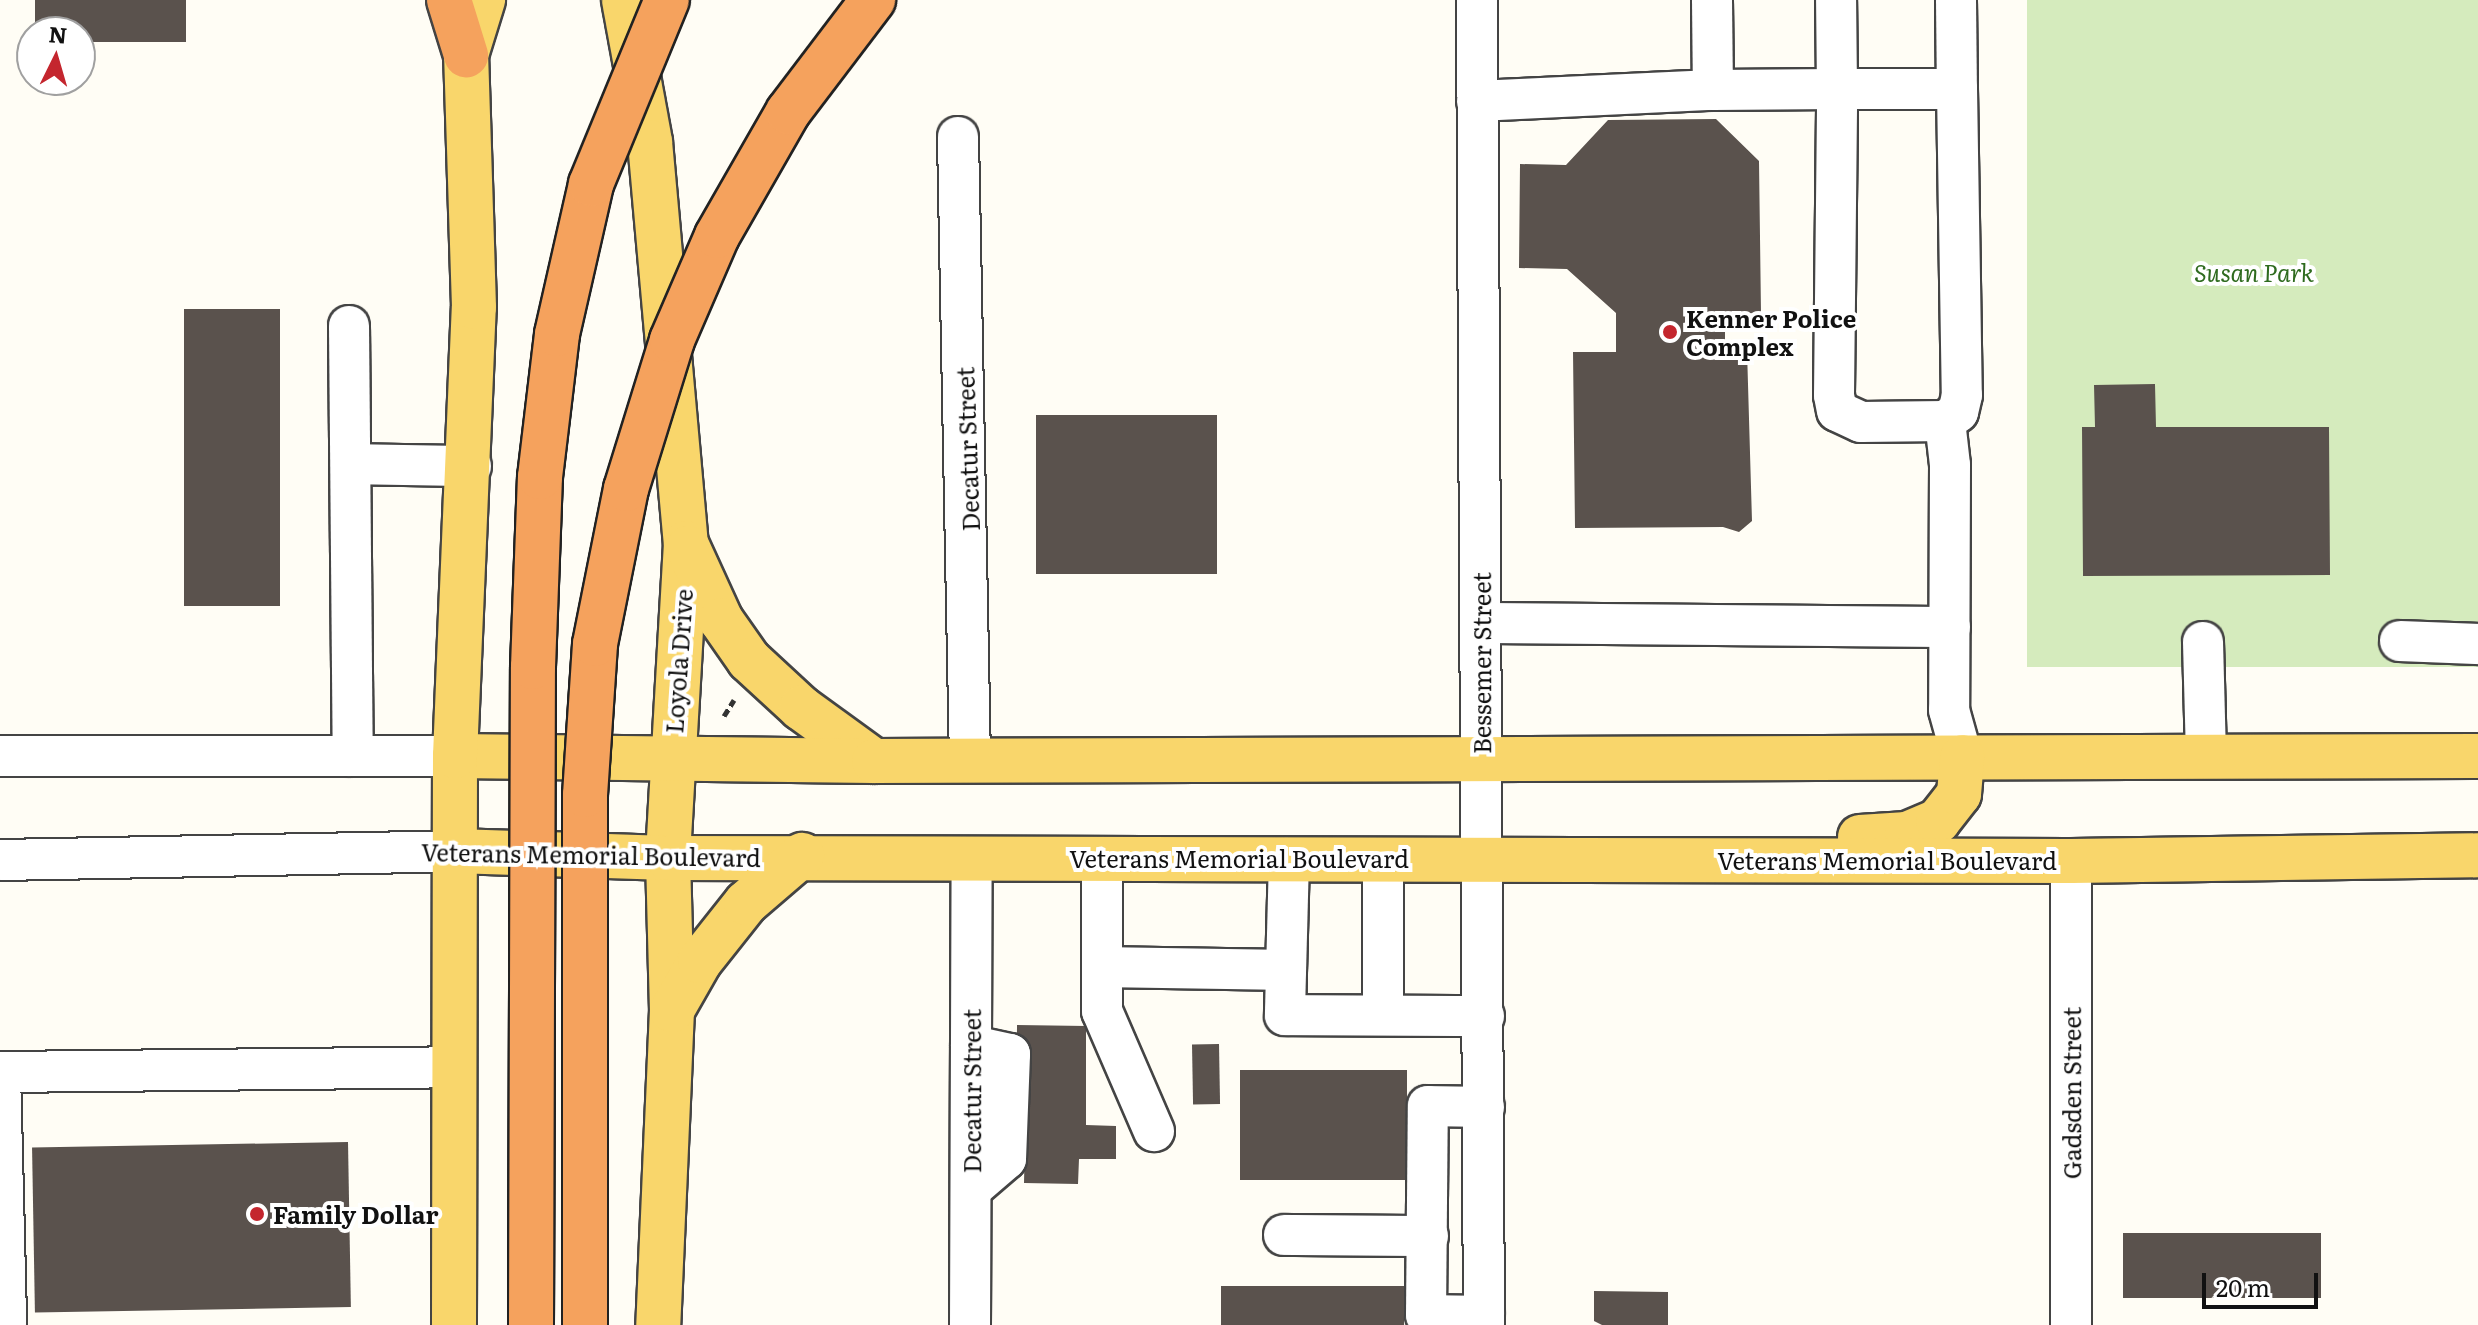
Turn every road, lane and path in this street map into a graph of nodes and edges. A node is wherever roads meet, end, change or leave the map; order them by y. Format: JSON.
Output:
{"nodes":[{"id":1,"x":449,"y":0,"type":"edge"},
{"id":2,"x":483,"y":0,"type":"edge"},
{"id":3,"x":624,"y":0,"type":"edge"},
{"id":4,"x":667,"y":0,"type":"edge"},
{"id":5,"x":873,"y":0,"type":"edge"},
{"id":6,"x":1477,"y":0,"type":"edge"},
{"id":7,"x":1712,"y":0,"type":"edge"},
{"id":8,"x":1836,"y":0,"type":"edge"},
{"id":9,"x":1956,"y":0,"type":"edge"},
{"id":10,"x":466,"y":55,"type":"junction"},
{"id":11,"x":1837,"y":89,"type":"junction"},
{"id":12,"x":1957,"y":89,"type":"junction"},
{"id":13,"x":1713,"y":90,"type":"junction"},
{"id":14,"x":1477,"y":101,"type":"junction"},
{"id":15,"x":958,"y":137,"type":"dead end"},
{"id":16,"x":349,"y":326,"type":"dead end"},
{"id":17,"x":1945,"y":421,"type":"junction"},
{"id":18,"x":351,"y":464,"type":"junction"},
{"id":19,"x":471,"y":466,"type":"junction"},
{"id":20,"x":686,"y":543,"type":"junction"},
{"id":21,"x":1481,"y":623,"type":"junction"},
{"id":22,"x":1950,"y":627,"type":"junction"},
{"id":23,"x":2400,"y":641,"type":"dead end"},
{"id":24,"x":2203,"y":642,"type":"dead end"},
{"id":25,"x":2478,"y":644,"type":"edge"},
{"id":26,"x":0,"y":756,"type":"edge"},
{"id":27,"x":353,"y":756,"type":"junction"},
{"id":28,"x":455,"y":756,"type":"junction"},
{"id":29,"x":1482,"y":756,"type":"junction"},
{"id":30,"x":2206,"y":756,"type":"junction"},
{"id":31,"x":2478,"y":756,"type":"edge"},
{"id":32,"x":1962,"y":757,"type":"junction"},
{"id":33,"x":671,"y":759,"type":"junction"},
{"id":34,"x":970,"y":760,"type":"junction"},
{"id":35,"x":874,"y":761,"type":"junction"},
{"id":36,"x":2478,"y":825,"type":"edge"},
{"id":37,"x":455,"y":851,"type":"junction"},
{"id":38,"x":802,"y":855,"type":"junction"},
{"id":39,"x":2478,"y":855,"type":"edge"},
{"id":40,"x":972,"y":857,"type":"junction"},
{"id":41,"x":1102,"y":857,"type":"junction"},
{"id":42,"x":668,"y":858,"type":"junction"},
{"id":43,"x":1289,"y":858,"type":"junction"},
{"id":44,"x":1484,"y":858,"type":"junction"},
{"id":45,"x":2299,"y":858,"type":"junction"},
{"id":46,"x":1383,"y":859,"type":"junction"},
{"id":47,"x":1635,"y":859,"type":"junction"},
{"id":48,"x":0,"y":860,"type":"edge"},
{"id":49,"x":2071,"y":861,"type":"junction"},
{"id":50,"x":1103,"y":967,"type":"junction"},
{"id":51,"x":1286,"y":970,"type":"junction"},
{"id":52,"x":672,"y":1010,"type":"junction"},
{"id":53,"x":1383,"y":1015,"type":"junction"},
{"id":54,"x":1484,"y":1016,"type":"junction"},
{"id":55,"x":451,"y":1067,"type":"junction"},
{"id":56,"x":0,"y":1072,"type":"edge"},
{"id":57,"x":1484,"y":1107,"type":"junction"},
{"id":58,"x":1154,"y":1131,"type":"dead end"},
{"id":59,"x":1284,"y":1235,"type":"dead end"},
{"id":60,"x":1428,"y":1236,"type":"junction"},
{"id":61,"x":1484,"y":1320,"type":"edge"},
{"id":62,"x":6,"y":1325,"type":"edge"},
{"id":63,"x":454,"y":1325,"type":"edge"},
{"id":64,"x":531,"y":1325,"type":"edge"},
{"id":65,"x":585,"y":1325,"type":"edge"},
{"id":66,"x":658,"y":1325,"type":"edge"},
{"id":67,"x":970,"y":1325,"type":"edge"},
{"id":68,"x":2071,"y":1325,"type":"edge"}],
"edges":[{"from":1,"to":10,"type":"highway"},
{"from":2,"to":10,"type":"main road"},
{"from":3,"to":20,"type":"main road","name":"Loyola Drive"},
{"from":4,"to":64,"type":"highway","bridge":true},
{"from":5,"to":65,"type":"highway","bridge":true},
{"from":6,"to":14,"type":"street","name":"Bessemer Street"},
{"from":7,"to":13,"type":"street"},
{"from":8,"to":11,"type":"street"},
{"from":9,"to":12,"type":"street"},
{"from":10,"to":19,"type":"main road"},
{"from":11,"to":12,"type":"street"},
{"from":11,"to":13,"type":"street"},
{"from":11,"to":17,"type":"street"},
{"from":12,"to":17,"type":"street"},
{"from":13,"to":14,"type":"street"},
{"from":14,"to":21,"type":"street","name":"Bessemer Street"},
{"from":15,"to":34,"type":"street","name":"Decatur Street"},
{"from":16,"to":18,"type":"street"},
{"from":17,"to":22,"type":"street"},
{"from":18,"to":19,"type":"street"},
{"from":18,"to":27,"type":"street"},
{"from":19,"to":28,"type":"main road"},
{"from":20,"to":33,"type":"main road","name":"Loyola Drive"},
{"from":20,"to":35,"type":"main road"},
{"from":21,"to":22,"type":"street"},
{"from":21,"to":29,"type":"street","name":"Bessemer Street"},
{"from":22,"to":32,"type":"street"},
{"from":23,"to":25,"type":"street"},
{"from":24,"to":30,"type":"street"},
{"from":26,"to":27,"type":"street"},
{"from":27,"to":28,"type":"street"},
{"from":28,"to":33,"type":"main road"},
{"from":28,"to":37,"type":"main road"},
{"from":29,"to":32,"type":"main road"},
{"from":29,"to":34,"type":"main road"},
{"from":29,"to":44,"type":"street","name":"Bessemer Street"},
{"from":30,"to":31,"type":"main road"},
{"from":30,"to":32,"type":"main road"},
{"from":32,"to":47,"type":"main road"},
{"from":33,"to":35,"type":"main road"},
{"from":33,"to":42,"type":"main road","name":"Loyola Drive"},
{"from":34,"to":35,"type":"main road"},
{"from":36,"to":45,"type":"main road"},
{"from":37,"to":42,"type":"main road","name":"Veterans Memorial Boulevard"},
{"from":37,"to":48,"type":"street","name":"Veterans Memorial Boulevard"},
{"from":37,"to":55,"type":"main road"},
{"from":38,"to":40,"type":"main road","name":"Veterans Memorial Boulevard"},
{"from":38,"to":42,"type":"main road","name":"Veterans Memorial Boulevard"},
{"from":38,"to":52,"type":"main road"},
{"from":39,"to":45,"type":"main road","name":"Veterans Memorial Boulevard"},
{"from":40,"to":41,"type":"main road","name":"Veterans Memorial Boulevard"},
{"from":40,"to":67,"type":"street","name":"Decatur Street"},
{"from":41,"to":43,"type":"main road","name":"Veterans Memorial Boulevard"},
{"from":41,"to":50,"type":"street"},
{"from":42,"to":52,"type":"main road","name":"Loyola Drive"},
{"from":43,"to":46,"type":"main road","name":"Veterans Memorial Boulevard"},
{"from":43,"to":51,"type":"street"},
{"from":44,"to":46,"type":"main road","name":"Veterans Memorial Boulevard"},
{"from":44,"to":47,"type":"main road","name":"Veterans Memorial Boulevard"},
{"from":44,"to":54,"type":"street","name":"Bessemer Street"},
{"from":45,"to":49,"type":"main road","name":"Veterans Memorial Boulevard"},
{"from":46,"to":53,"type":"street"},
{"from":47,"to":49,"type":"main road","name":"Veterans Memorial Boulevard"},
{"from":49,"to":68,"type":"street","name":"Gadsden Street"},
{"from":50,"to":51,"type":"street"},
{"from":50,"to":58,"type":"street"},
{"from":51,"to":53,"type":"street"},
{"from":52,"to":66,"type":"main road","name":"Loyola Drive"},
{"from":53,"to":54,"type":"street"},
{"from":54,"to":57,"type":"street","name":"Bessemer Street"},
{"from":55,"to":56,"type":"street"},
{"from":55,"to":63,"type":"main road"},
{"from":56,"to":62,"type":"street"},
{"from":57,"to":60,"type":"street"},
{"from":57,"to":61,"type":"street","name":"Bessemer Street"},
{"from":59,"to":60,"type":"street"},
{"from":60,"to":61,"type":"street"}]}
